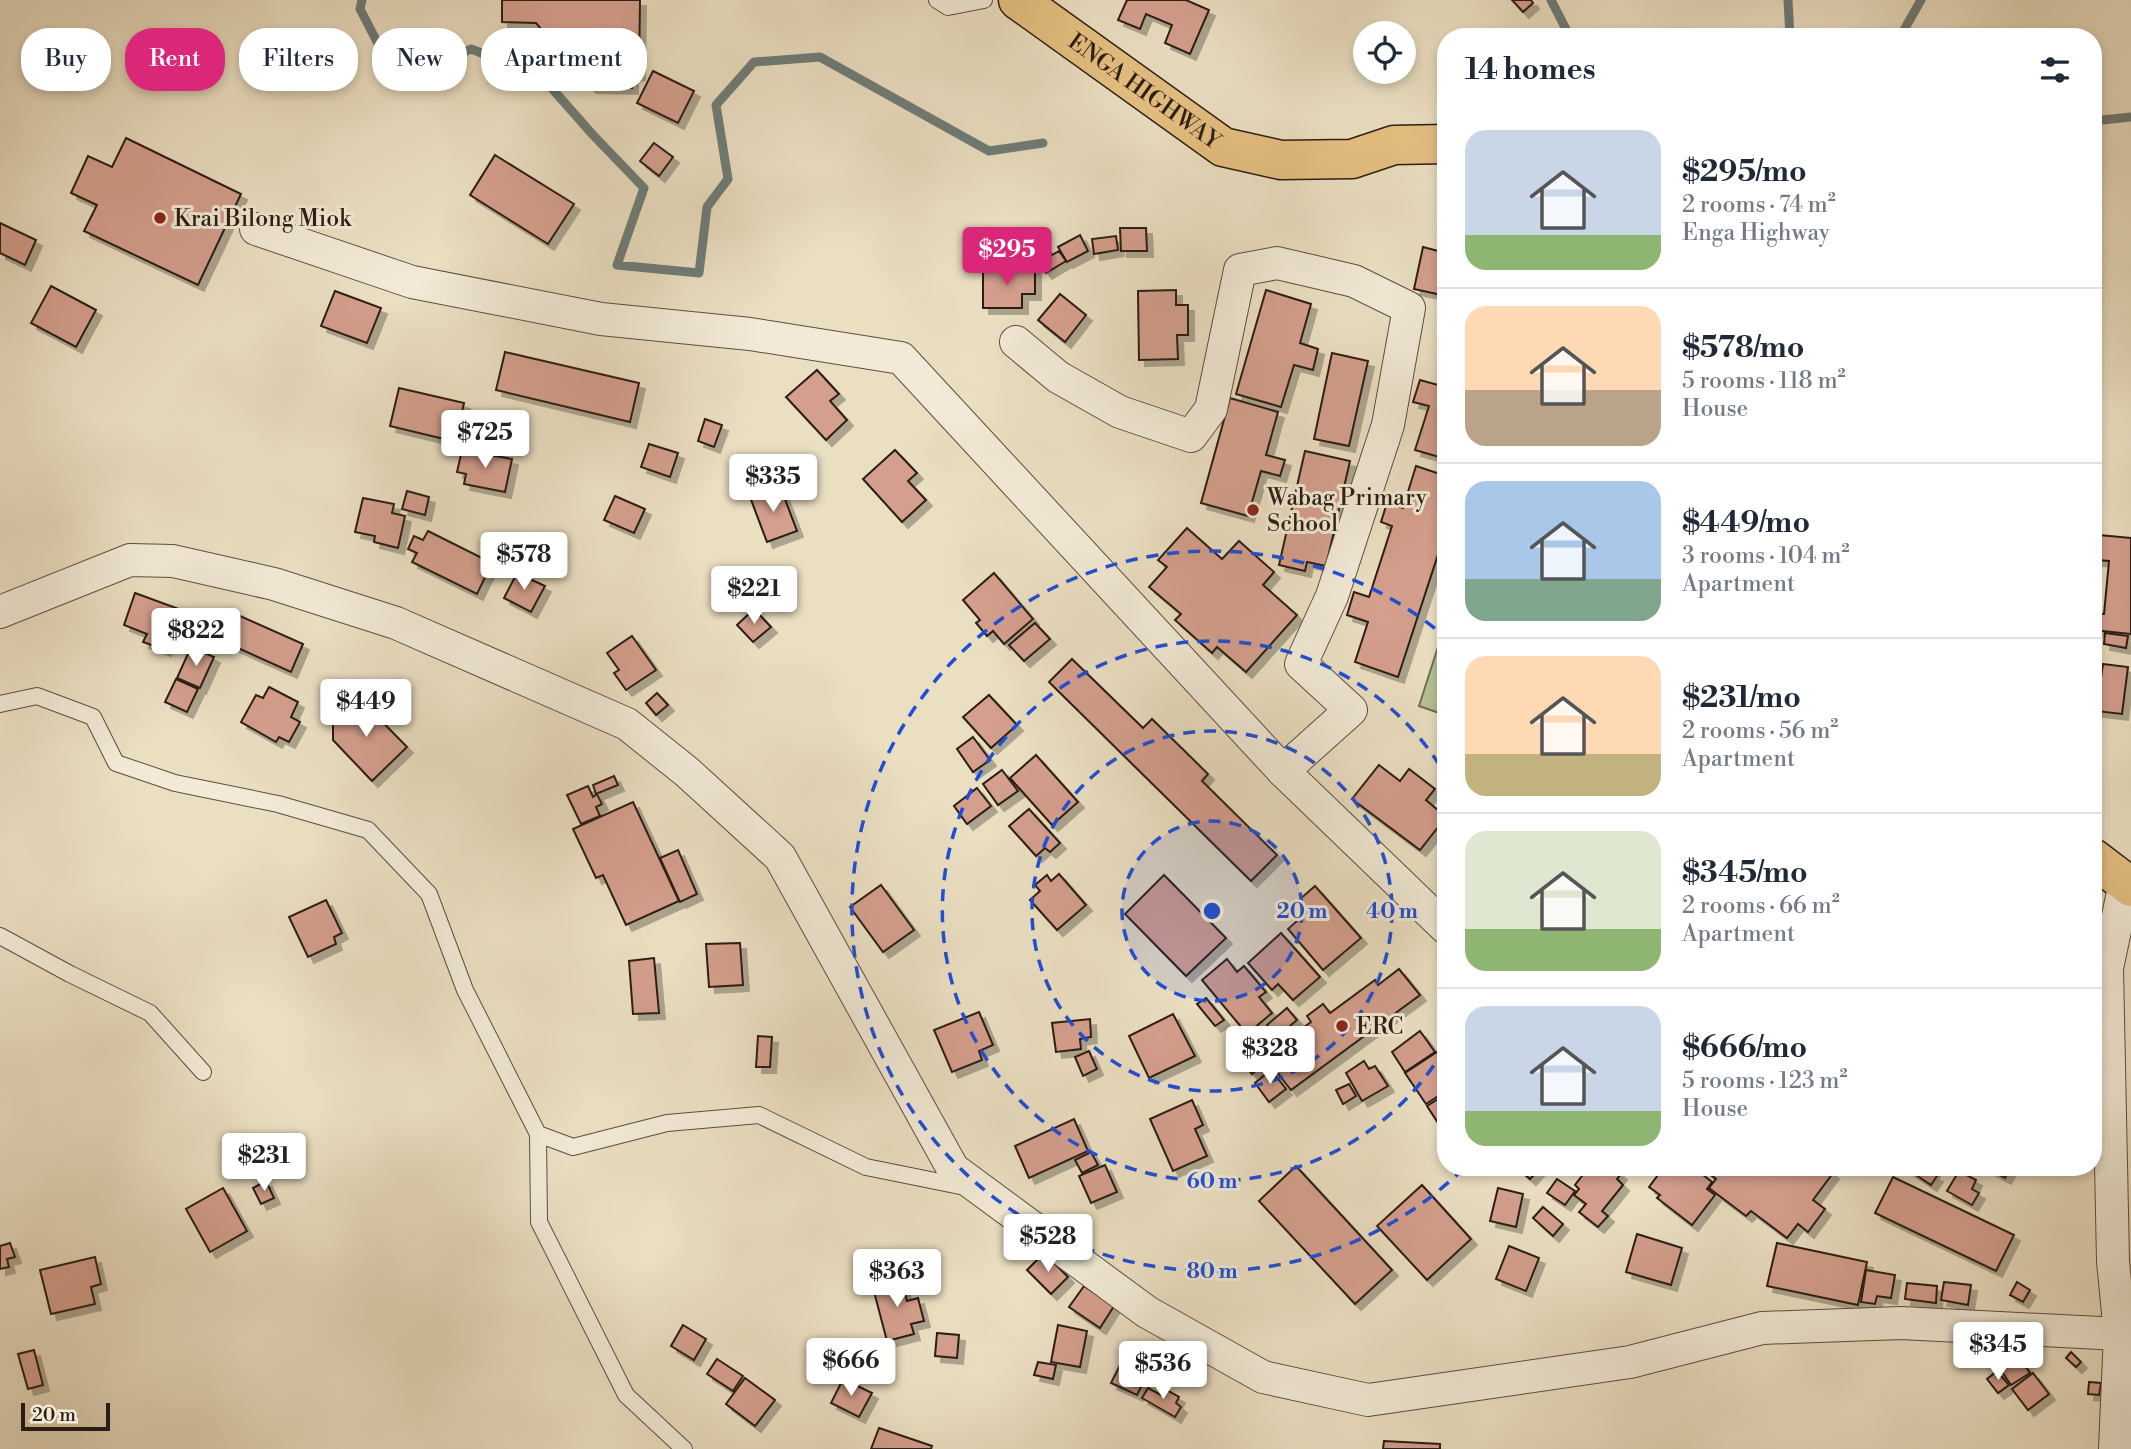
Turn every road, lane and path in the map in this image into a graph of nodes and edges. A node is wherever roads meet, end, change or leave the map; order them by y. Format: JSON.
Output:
{"nodes":[{"id":1,"x":937,"y":0,"type":"edge"},
{"id":2,"x":984,"y":0,"type":"edge"},
{"id":3,"x":1018,"y":0,"type":"edge"},
{"id":4,"x":1437,"y":144,"type":"edge"},
{"id":5,"x":256,"y":229,"type":"dead end"},
{"id":6,"x":1016,"y":342,"type":"dead end"},
{"id":7,"x":0,"y":612,"type":"edge"},
{"id":8,"x":0,"y":704,"type":"edge"},
{"id":9,"x":1283,"y":771,"type":"junction"},
{"id":10,"x":2102,"y":865,"type":"edge"},
{"id":11,"x":2128,"y":885,"type":"edge"},
{"id":12,"x":1437,"y":919,"type":"edge"},
{"id":13,"x":0,"y":936,"type":"edge"},
{"id":14,"x":202,"y":1072,"type":"dead end"},
{"id":15,"x":538,"y":1134,"type":"junction"},
{"id":16,"x":981,"y":1190,"type":"junction"},
{"id":17,"x":2121,"y":1210,"type":"edge"},
{"id":18,"x":2122,"y":1274,"type":"edge"},
{"id":19,"x":2120,"y":1334,"type":"junction"},
{"id":20,"x":684,"y":1449,"type":"edge"},
{"id":21,"x":2115,"y":1449,"type":"edge"}],
"edges":[{"from":1,"to":2,"type":"lane"},
{"from":3,"to":4,"type":"main road","name":"ENGA HIGHWAY"},
{"from":5,"to":9,"type":"street"},
{"from":6,"to":9,"type":"street"},
{"from":7,"to":16,"type":"street"},
{"from":8,"to":15,"type":"lane"},
{"from":9,"to":12,"type":"street"},
{"from":10,"to":11,"type":"main road"},
{"from":11,"to":17,"type":"street"},
{"from":13,"to":14,"type":"lane"},
{"from":15,"to":16,"type":"lane"},
{"from":15,"to":20,"type":"lane"},
{"from":16,"to":19,"type":"street"},
{"from":17,"to":18,"type":"street"},
{"from":18,"to":19,"type":"street"},
{"from":19,"to":21,"type":"street"}]}
